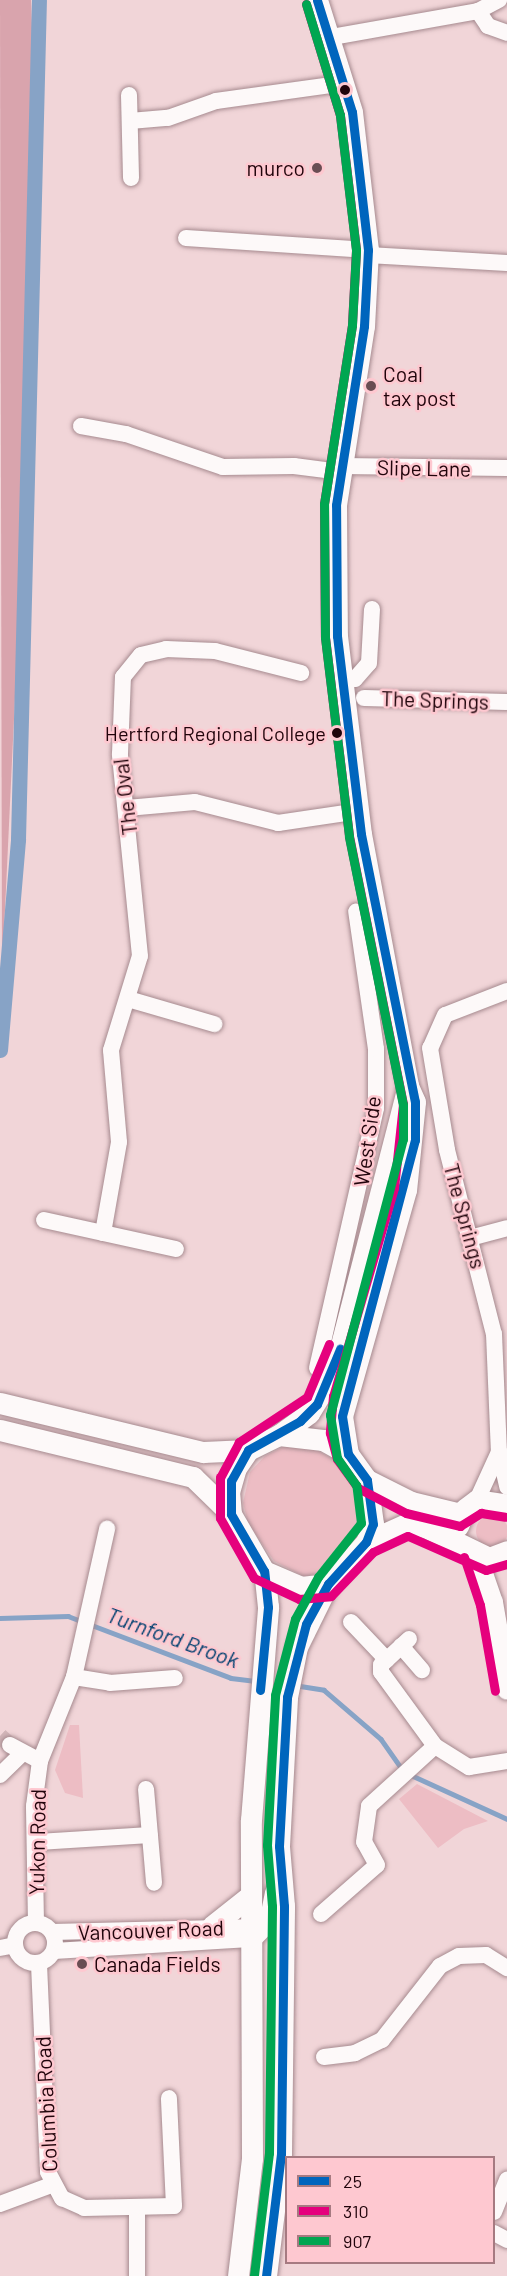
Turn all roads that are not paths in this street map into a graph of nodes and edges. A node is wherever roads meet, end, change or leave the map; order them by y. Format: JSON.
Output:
{"nodes":[{"id":1,"x":316,"y":0,"type":"edge"},
{"id":2,"x":499,"y":0,"type":"edge"},
{"id":3,"x":478,"y":11,"type":"junction"},
{"id":4,"x":507,"y":33,"type":"edge"},
{"id":5,"x":332,"y":37,"type":"junction"},
{"id":6,"x":345,"y":83,"type":"junction"},
{"id":7,"x":129,"y":95,"type":"dead end"},
{"id":8,"x":130,"y":121,"type":"junction"},
{"id":9,"x":131,"y":178,"type":"dead end"},
{"id":10,"x":186,"y":238,"type":"dead end"},
{"id":11,"x":368,"y":253,"type":"junction"},
{"id":12,"x":507,"y":263,"type":"edge"},
{"id":13,"x":81,"y":426,"type":"dead end"},
{"id":14,"x":507,"y":468,"type":"edge"},
{"id":15,"x":341,"y":469,"type":"junction"},
{"id":16,"x":372,"y":609,"type":"dead end"},
{"id":17,"x":301,"y":673,"type":"dead end"},
{"id":18,"x":342,"y":681,"type":"junction"},
{"id":19,"x":364,"y":698,"type":"dead end"},
{"id":20,"x":507,"y":702,"type":"edge"},
{"id":21,"x":127,"y":808,"type":"junction"},
{"id":22,"x":359,"y":811,"type":"junction"},
{"id":23,"x":356,"y":910,"type":"dead end"},
{"id":24,"x":507,"y":991,"type":"edge"},
{"id":25,"x":128,"y":999,"type":"junction"},
{"id":26,"x":214,"y":1024,"type":"dead end"},
{"id":27,"x":408,"y":1086,"type":"junction"},
{"id":28,"x":369,"y":1194,"type":"junction"},
{"id":29,"x":45,"y":1220,"type":"dead end"},
{"id":30,"x":392,"y":1224,"type":"junction"},
{"id":31,"x":507,"y":1228,"type":"edge"},
{"id":32,"x":104,"y":1233,"type":"junction"},
{"id":33,"x":471,"y":1238,"type":"junction"},
{"id":34,"x":176,"y":1249,"type":"dead end"},
{"id":35,"x":317,"y":1368,"type":"dead end"},
{"id":36,"x":0,"y":1402,"type":"edge"},
{"id":37,"x":0,"y":1430,"type":"edge"},
{"id":38,"x":279,"y":1435,"type":"junction"},
{"id":39,"x":248,"y":1450,"type":"junction"},
{"id":40,"x":499,"y":1451,"type":"junction"},
{"id":41,"x":348,"y":1454,"type":"junction"},
{"id":42,"x":367,"y":1480,"type":"junction"},
{"id":43,"x":507,"y":1487,"type":"edge"},
{"id":44,"x":507,"y":1505,"type":"edge"},
{"id":45,"x":469,"y":1507,"type":"junction"},
{"id":46,"x":231,"y":1514,"type":"junction"},
{"id":47,"x":107,"y":1529,"type":"dead end"},
{"id":48,"x":366,"y":1542,"type":"junction"},
{"id":49,"x":507,"y":1551,"type":"edge"},
{"id":50,"x":475,"y":1557,"type":"junction"},
{"id":51,"x":264,"y":1571,"type":"junction"},
{"id":52,"x":328,"y":1584,"type":"junction"},
{"id":53,"x":507,"y":1607,"type":"edge"},
{"id":54,"x":351,"y":1622,"type":"dead end"},
{"id":55,"x":498,"y":1635,"type":"junction"},
{"id":56,"x":387,"y":1660,"type":"junction"},
{"id":57,"x":422,"y":1670,"type":"dead end"},
{"id":58,"x":74,"y":1677,"type":"junction"},
{"id":59,"x":175,"y":1678,"type":"dead end"},
{"id":60,"x":507,"y":1689,"type":"edge"},
{"id":61,"x":435,"y":1746,"type":"junction"},
{"id":62,"x":40,"y":1761,"type":"junction"},
{"id":63,"x":507,"y":1761,"type":"edge"},
{"id":64,"x":0,"y":1775,"type":"edge"},
{"id":65,"x":146,"y":1789,"type":"dead end"},
{"id":66,"x":150,"y":1835,"type":"junction"},
{"id":67,"x":38,"y":1842,"type":"junction"},
{"id":68,"x":280,"y":1880,"type":"junction"},
{"id":69,"x":154,"y":1883,"type":"dead end"},
{"id":70,"x":251,"y":1896,"type":"junction"},
{"id":71,"x":321,"y":1914,"type":"dead end"},
{"id":72,"x":36,"y":1923,"type":"junction"},
{"id":73,"x":212,"y":1926,"type":"junction"},
{"id":74,"x":52,"y":1932,"type":"junction"},
{"id":75,"x":254,"y":1933,"type":"junction"},
{"id":76,"x":282,"y":1945,"type":"junction"},
{"id":77,"x":7,"y":1947,"type":"edge"},
{"id":78,"x":54,"y":1952,"type":"junction"},
{"id":79,"x":39,"y":1964,"type":"junction"},
{"id":80,"x":507,"y":1968,"type":"edge"},
{"id":81,"x":324,"y":2056,"type":"dead end"},
{"id":82,"x":170,"y":2098,"type":"dead end"},
{"id":83,"x":507,"y":2179,"type":"edge"},
{"id":84,"x":51,"y":2185,"type":"junction"},
{"id":85,"x":0,"y":2204,"type":"edge"},
{"id":86,"x":136,"y":2207,"type":"junction"},
{"id":87,"x":495,"y":2209,"type":"edge"},
{"id":88,"x":137,"y":2276,"type":"edge"},
{"id":89,"x":238,"y":2276,"type":"edge"},
{"id":90,"x":266,"y":2276,"type":"edge"}],
"edges":[{"from":1,"to":5,"type":"main road"},
{"from":2,"to":3,"type":"street"},
{"from":3,"to":4,"type":"street"},
{"from":3,"to":5,"type":"street"},
{"from":5,"to":6,"type":"main road"},
{"from":6,"to":8,"type":"street"},
{"from":6,"to":11,"type":"main road"},
{"from":7,"to":8,"type":"street"},
{"from":8,"to":9,"type":"street"},
{"from":10,"to":11,"type":"street"},
{"from":11,"to":12,"type":"street"},
{"from":11,"to":15,"type":"main road"},
{"from":13,"to":15,"type":"street","name":"Slipe Lane"},
{"from":14,"to":15,"type":"street","name":"Slipe Lane"},
{"from":15,"to":18,"type":"main road"},
{"from":16,"to":18,"type":"street"},
{"from":17,"to":21,"type":"street","name":"The Oval"},
{"from":18,"to":22,"type":"main road"},
{"from":19,"to":20,"type":"street","name":"The Springs"},
{"from":21,"to":22,"type":"street"},
{"from":21,"to":25,"type":"street","name":"The Oval"},
{"from":22,"to":27,"type":"main road"},
{"from":23,"to":28,"type":"street","name":"West Side"},
{"from":24,"to":33,"type":"street","name":"The Springs"},
{"from":25,"to":26,"type":"street"},
{"from":25,"to":32,"type":"street","name":"The Oval"},
{"from":27,"to":28,"type":"main road"},
{"from":27,"to":30,"type":"main road"},
{"from":28,"to":30,"type":"main road"},
{"from":28,"to":35,"type":"street","name":"West Side"},
{"from":28,"to":38,"type":"main road"},
{"from":29,"to":32,"type":"street"},
{"from":30,"to":41,"type":"main road"},
{"from":31,"to":33,"type":"street"},
{"from":32,"to":34,"type":"street"},
{"from":33,"to":40,"type":"street","name":"The Springs"},
{"from":36,"to":39,"type":"main road"},
{"from":37,"to":46,"type":"main road"},
{"from":38,"to":39,"type":"main road"},
{"from":38,"to":41,"type":"main road"},
{"from":39,"to":46,"type":"main road"},
{"from":40,"to":43,"type":"street","name":"The Springs"},
{"from":40,"to":45,"type":"street"},
{"from":41,"to":42,"type":"main road"},
{"from":42,"to":45,"type":"main road"},
{"from":42,"to":48,"type":"main road"},
{"from":44,"to":45,"type":"main road"},
{"from":45,"to":50,"type":"main road"},
{"from":46,"to":51,"type":"main road"},
{"from":47,"to":58,"type":"street","name":"Yukon Road"},
{"from":48,"to":50,"type":"main road"},
{"from":48,"to":52,"type":"main road"},
{"from":49,"to":50,"type":"main road"},
{"from":50,"to":55,"type":"main road"},
{"from":51,"to":52,"type":"main road"},
{"from":51,"to":70,"type":"main road"},
{"from":52,"to":68,"type":"main road"},
{"from":53,"to":55,"type":"main road"},
{"from":54,"to":56,"type":"street"},
{"from":55,"to":60,"type":"main road"},
{"from":56,"to":57,"type":"street"},
{"from":56,"to":61,"type":"street"},
{"from":58,"to":59,"type":"street"},
{"from":58,"to":62,"type":"street","name":"Yukon Road"},
{"from":61,"to":63,"type":"street"},
{"from":61,"to":71,"type":"street"},
{"from":62,"to":64,"type":"street","name":"Yukon Road"},
{"from":62,"to":67,"type":"street","name":"Yukon Road"},
{"from":65,"to":66,"type":"street"},
{"from":66,"to":67,"type":"street"},
{"from":66,"to":69,"type":"street"},
{"from":67,"to":72,"type":"street","name":"Yukon Road"},
{"from":68,"to":75,"type":"main road"},
{"from":68,"to":76,"type":"main road"},
{"from":70,"to":73,"type":"main road"},
{"from":70,"to":75,"type":"main road"},
{"from":72,"to":74,"type":"street"},
{"from":72,"to":77,"type":"street"},
{"from":73,"to":74,"type":"street","name":"Vancouver Road"},
{"from":73,"to":75,"type":"street","name":"Vancouver Road"},
{"from":74,"to":78,"type":"street"},
{"from":75,"to":76,"type":"main road"},
{"from":75,"to":78,"type":"street","name":"Vancouver Road"},
{"from":75,"to":89,"type":"main road"},
{"from":76,"to":90,"type":"main road"},
{"from":77,"to":79,"type":"street"},
{"from":78,"to":79,"type":"street"},
{"from":79,"to":84,"type":"street","name":"Columbia Road"},
{"from":80,"to":81,"type":"street"},
{"from":82,"to":86,"type":"street","name":"Columbia Road"},
{"from":83,"to":87,"type":"street"},
{"from":84,"to":85,"type":"street"},
{"from":84,"to":86,"type":"street","name":"Columbia Road"},
{"from":86,"to":88,"type":"street"}]}
